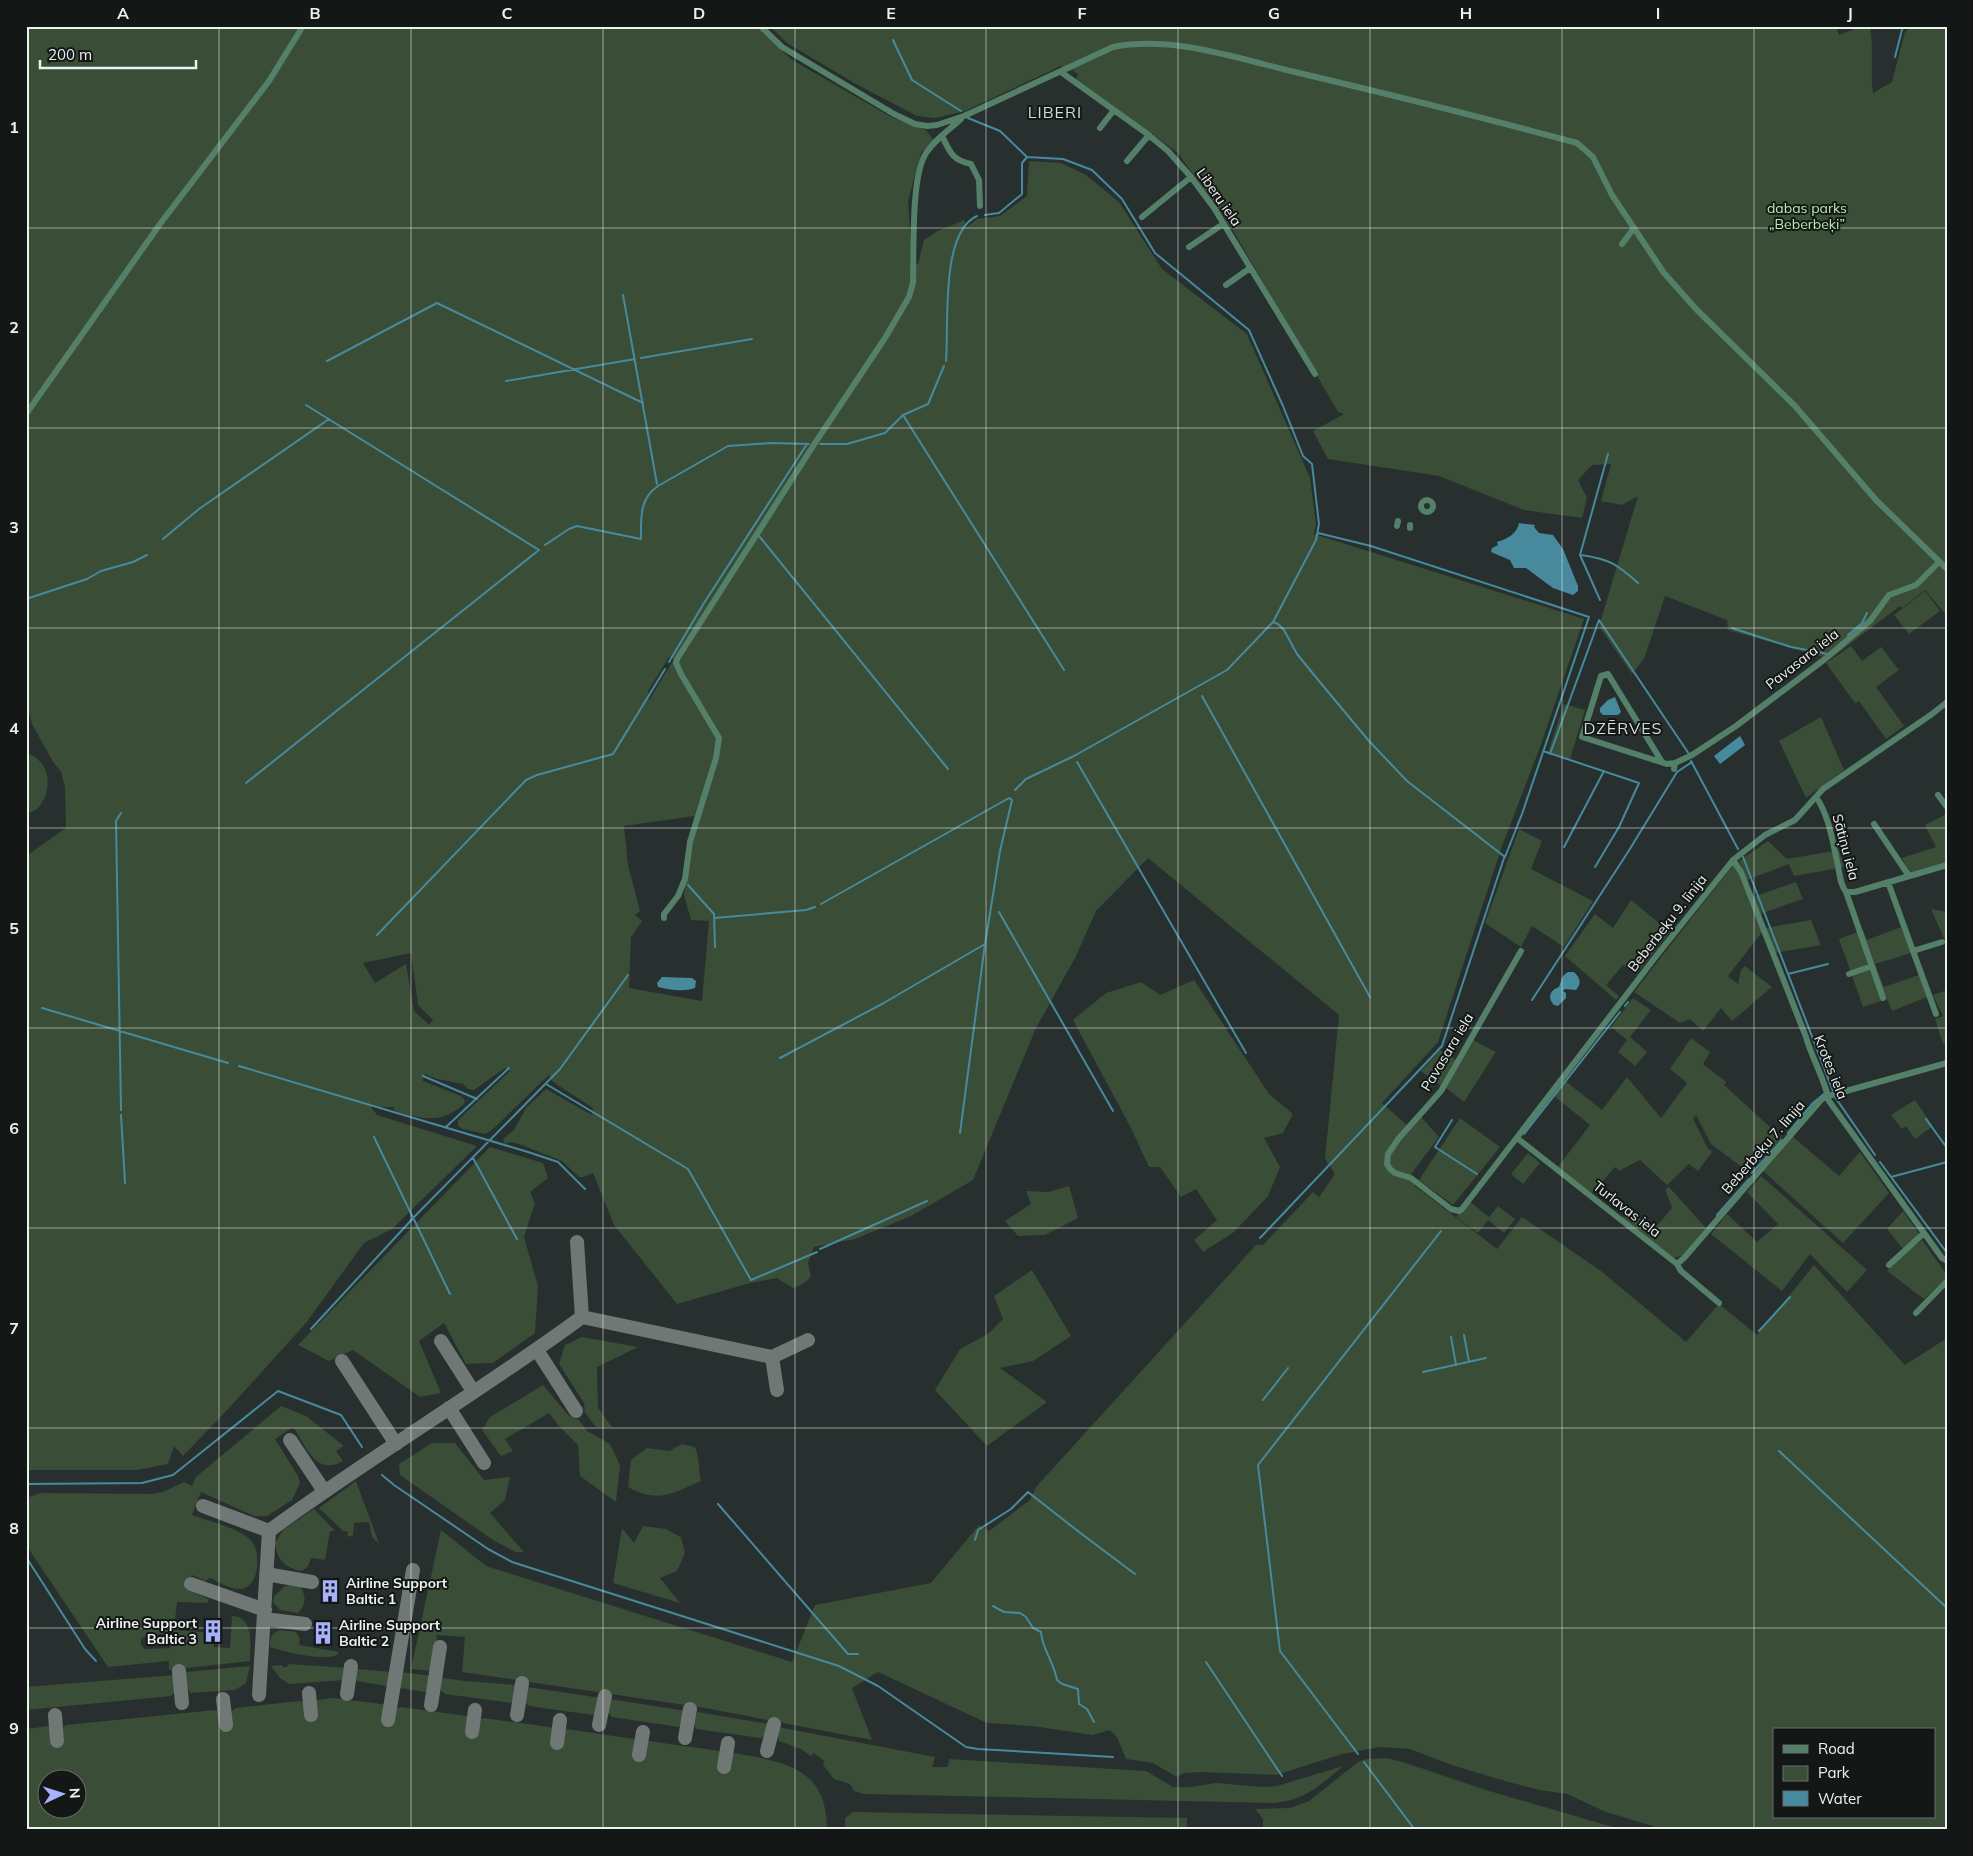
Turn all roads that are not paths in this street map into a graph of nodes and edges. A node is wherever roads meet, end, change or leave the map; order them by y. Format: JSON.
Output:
{"nodes":[{"id":1,"x":303,"y":26,"type":"edge"},
{"id":2,"x":760,"y":26,"type":"edge"},
{"id":3,"x":1061,"y":72,"type":"junction"},
{"id":4,"x":1114,"y":110,"type":"junction"},
{"id":5,"x":964,"y":116,"type":"junction"},
{"id":6,"x":1100,"y":128,"type":"dead end"},
{"id":7,"x":1149,"y":135,"type":"junction"},
{"id":8,"x":942,"y":136,"type":"junction"},
{"id":9,"x":1128,"y":161,"type":"dead end"},
{"id":10,"x":1191,"y":177,"type":"junction"},
{"id":11,"x":980,"y":206,"type":"dead end"},
{"id":12,"x":1142,"y":218,"type":"dead end"},
{"id":13,"x":1223,"y":224,"type":"junction"},
{"id":14,"x":1634,"y":228,"type":"junction"},
{"id":15,"x":1622,"y":244,"type":"dead end"},
{"id":16,"x":1189,"y":247,"type":"dead end"},
{"id":17,"x":1250,"y":268,"type":"junction"},
{"id":18,"x":1226,"y":285,"type":"dead end"},
{"id":19,"x":1315,"y":374,"type":"dead end"},
{"id":20,"x":26,"y":414,"type":"edge"},
{"id":21,"x":1939,"y":562,"type":"junction"},
{"id":22,"x":1947,"y":569,"type":"edge"},
{"id":23,"x":1947,"y":702,"type":"edge"},
{"id":24,"x":1664,"y":763,"type":"junction"},
{"id":25,"x":1938,"y":795,"type":"dead end"},
{"id":26,"x":1816,"y":797,"type":"junction"},
{"id":27,"x":1947,"y":807,"type":"edge"},
{"id":28,"x":1874,"y":824,"type":"dead end"},
{"id":29,"x":1733,"y":860,"type":"junction"},
{"id":30,"x":1947,"y":865,"type":"edge"},
{"id":31,"x":1909,"y":876,"type":"junction"},
{"id":32,"x":1888,"y":882,"type":"junction"},
{"id":33,"x":1846,"y":892,"type":"junction"},
{"id":34,"x":664,"y":918,"type":"dead end"},
{"id":35,"x":1942,"y":942,"type":"dead end"},
{"id":36,"x":1913,"y":951,"type":"junction"},
{"id":37,"x":1521,"y":952,"type":"dead end"},
{"id":38,"x":1872,"y":966,"type":"junction"},
{"id":39,"x":1849,"y":974,"type":"dead end"},
{"id":40,"x":1883,"y":998,"type":"dead end"},
{"id":41,"x":1936,"y":1014,"type":"dead end"},
{"id":42,"x":1947,"y":1063,"type":"edge"},
{"id":43,"x":1828,"y":1096,"type":"junction"},
{"id":44,"x":1516,"y":1138,"type":"junction"},
{"id":45,"x":1457,"y":1211,"type":"joint"},
{"id":46,"x":1924,"y":1233,"type":"junction"},
{"id":47,"x":1947,"y":1261,"type":"edge"},
{"id":48,"x":1677,"y":1264,"type":"junction"},
{"id":49,"x":1889,"y":1265,"type":"dead end"},
{"id":50,"x":1947,"y":1281,"type":"edge"},
{"id":51,"x":1719,"y":1303,"type":"dead end"},
{"id":52,"x":1916,"y":1313,"type":"dead end"}],
"edges":[{"from":1,"to":20,"type":"street"},
{"from":2,"to":5,"type":"street"},
{"from":3,"to":4,"type":"street","name":"Liberu iela"},
{"from":3,"to":5,"type":"street"},
{"from":3,"to":14,"type":"street"},
{"from":4,"to":6,"type":"street"},
{"from":4,"to":7,"type":"street","name":"Liberu iela"},
{"from":5,"to":8,"type":"street"},
{"from":7,"to":9,"type":"street"},
{"from":7,"to":10,"type":"street","name":"Liberu iela"},
{"from":8,"to":11,"type":"street"},
{"from":8,"to":34,"type":"street"},
{"from":10,"to":12,"type":"street"},
{"from":10,"to":13,"type":"street","name":"Liberu iela"},
{"from":13,"to":16,"type":"street"},
{"from":13,"to":17,"type":"street","name":"Liberu iela"},
{"from":14,"to":15,"type":"street"},
{"from":14,"to":21,"type":"street"},
{"from":17,"to":18,"type":"street"},
{"from":17,"to":19,"type":"street","name":"Liberu iela"},
{"from":21,"to":22,"type":"street"},
{"from":21,"to":24,"type":"street","name":"Pavasara iela"},
{"from":23,"to":26,"type":"street","name":"Beberbeķu 9. līnija"},
{"from":24,"to":24,"type":"street"},
{"from":25,"to":27,"type":"street"},
{"from":26,"to":29,"type":"street","name":"Beberbeķu 9. līnija"},
{"from":26,"to":33,"type":"street","name":"Sātiņu iela"},
{"from":28,"to":31,"type":"street"},
{"from":29,"to":43,"type":"street","name":"Krotes iela"},
{"from":29,"to":44,"type":"street","name":"Beberbeķu 9. līnija"},
{"from":30,"to":31,"type":"street","name":"Sātiņu iela"},
{"from":31,"to":32,"type":"street","name":"Sātiņu iela"},
{"from":32,"to":33,"type":"street","name":"Sātiņu iela"},
{"from":32,"to":36,"type":"street"},
{"from":33,"to":38,"type":"street"},
{"from":35,"to":36,"type":"street"},
{"from":36,"to":41,"type":"street"},
{"from":37,"to":45,"type":"street","name":"Pavasara iela"},
{"from":38,"to":39,"type":"street"},
{"from":38,"to":40,"type":"street"},
{"from":42,"to":43,"type":"street","name":"Beberbeķu 7. līnija"},
{"from":43,"to":46,"type":"street","name":"Krotes iela"},
{"from":43,"to":48,"type":"street","name":"Beberbeķu 7. līnija"},
{"from":44,"to":45,"type":"street","name":"Beberbeķu 9. līnija"},
{"from":44,"to":48,"type":"street","name":"Turlavas iela"},
{"from":46,"to":47,"type":"street","name":"Krotes iela"},
{"from":46,"to":49,"type":"street"},
{"from":48,"to":51,"type":"street","name":"Turlavas iela"},
{"from":50,"to":52,"type":"street"}]}
